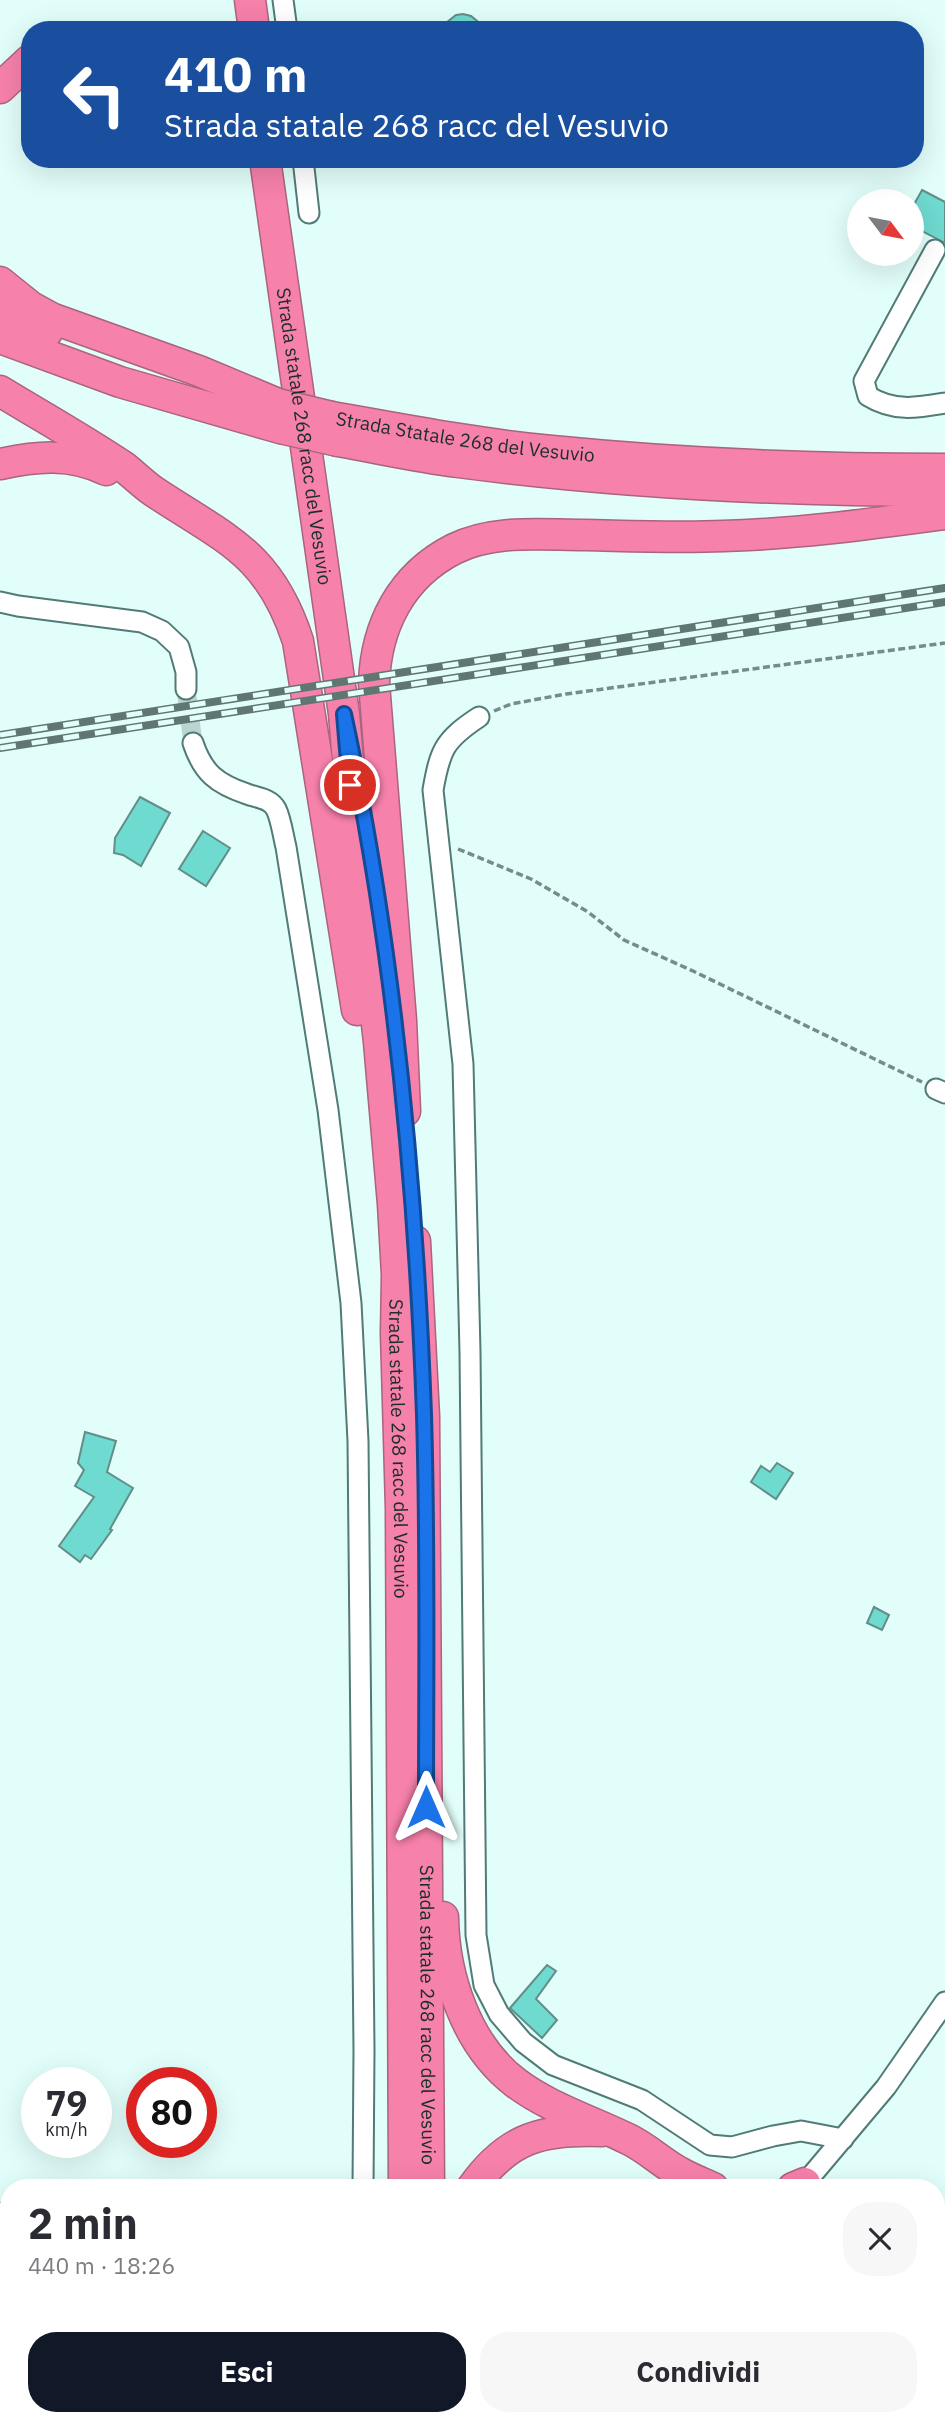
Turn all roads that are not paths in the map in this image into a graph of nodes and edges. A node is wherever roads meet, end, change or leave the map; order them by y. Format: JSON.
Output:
{"nodes":[{"id":1,"x":250,"y":0,"type":"edge"},
{"id":2,"x":283,"y":0,"type":"edge"},
{"id":3,"x":253,"y":21,"type":"edge"},
{"id":4,"x":286,"y":21,"type":"edge"},
{"id":5,"x":21,"y":64,"type":"edge"},
{"id":6,"x":21,"y":68,"type":"edge"},
{"id":7,"x":0,"y":72,"type":"edge"},
{"id":8,"x":0,"y":88,"type":"edge"},
{"id":9,"x":268,"y":168,"type":"edge"},
{"id":10,"x":304,"y":168,"type":"edge"},
{"id":11,"x":309,"y":213,"type":"dead end"},
{"id":12,"x":935,"y":250,"type":"dead end"},
{"id":13,"x":0,"y":282,"type":"edge"},
{"id":14,"x":0,"y":314,"type":"edge"},
{"id":15,"x":0,"y":338,"type":"edge"},
{"id":16,"x":0,"y":391,"type":"edge"},
{"id":17,"x":945,"y":403,"type":"edge"},
{"id":18,"x":279,"y":416,"type":"junction"},
{"id":19,"x":335,"y":429,"type":"junction"},
{"id":20,"x":0,"y":464,"type":"edge"},
{"id":21,"x":945,"y":469,"type":"edge"},
{"id":22,"x":152,"y":490,"type":"junction"},
{"id":23,"x":945,"y":491,"type":"edge"},
{"id":24,"x":945,"y":514,"type":"edge"},
{"id":25,"x":0,"y":602,"type":"edge"},
{"id":26,"x":186,"y":689,"type":"tunnel mouth"},
{"id":27,"x":344,"y":714,"type":"junction"},
{"id":28,"x":479,"y":717,"type":"road end"},
{"id":29,"x":193,"y":743,"type":"tunnel mouth"},
{"id":30,"x":405,"y":1111,"type":"junction"},
{"id":31,"x":396,"y":1333,"type":"junction"},
{"id":32,"x":426,"y":1711,"type":"junction"},
{"id":33,"x":945,"y":2002,"type":"edge"},
{"id":34,"x":614,"y":2132,"type":"junction"},
{"id":35,"x":843,"y":2139,"type":"junction"},
{"id":36,"x":363,"y":2179,"type":"edge"},
{"id":37,"x":404,"y":2179,"type":"edge"},
{"id":38,"x":429,"y":2179,"type":"edge"},
{"id":39,"x":478,"y":2179,"type":"edge"},
{"id":40,"x":683,"y":2179,"type":"edge"},
{"id":41,"x":806,"y":2179,"type":"edge"}],
"edges":[{"from":1,"to":3,"type":"highway"},
{"from":2,"to":4,"type":"street"},
{"from":5,"to":7,"type":"highway"},
{"from":6,"to":8,"type":"highway"},
{"from":9,"to":27,"type":"highway","name":"Strada statale 268 racc del Vesuvio"},
{"from":10,"to":11,"type":"street"},
{"from":12,"to":17,"type":"street"},
{"from":13,"to":18,"type":"highway"},
{"from":14,"to":18,"type":"highway","name":"Strada Statale 268 del Vesuvio"},
{"from":15,"to":18,"type":"highway","name":"Strada Statale 268 del Vesuvio"},
{"from":16,"to":22,"type":"highway"},
{"from":18,"to":19,"type":"highway","name":"Strada Statale 268 del Vesuvio","bridge":true},
{"from":19,"to":21,"type":"highway","name":"Strada Statale 268 del Vesuvio"},
{"from":19,"to":23,"type":"highway","name":"Strada Statale 268 del Vesuvio"},
{"from":20,"to":22,"type":"highway"},
{"from":22,"to":31,"type":"highway"},
{"from":24,"to":30,"type":"highway"},
{"from":25,"to":26,"type":"street"},
{"from":27,"to":30,"type":"highway","name":"Strada statale 268 racc del Vesuvio"},
{"from":27,"to":31,"type":"highway","name":"Strada statale 268 racc del Vesuvio"},
{"from":28,"to":35,"type":"street"},
{"from":29,"to":36,"type":"street"},
{"from":30,"to":32,"type":"highway","name":"Strada statale 268 racc del Vesuvio"},
{"from":31,"to":37,"type":"highway","name":"Strada statale 268 racc del Vesuvio"},
{"from":32,"to":34,"type":"highway"},
{"from":32,"to":38,"type":"highway","name":"Strada statale 268 racc del Vesuvio"},
{"from":33,"to":35,"type":"street"},
{"from":34,"to":39,"type":"highway"},
{"from":34,"to":40,"type":"highway"},
{"from":35,"to":41,"type":"street"}]}
